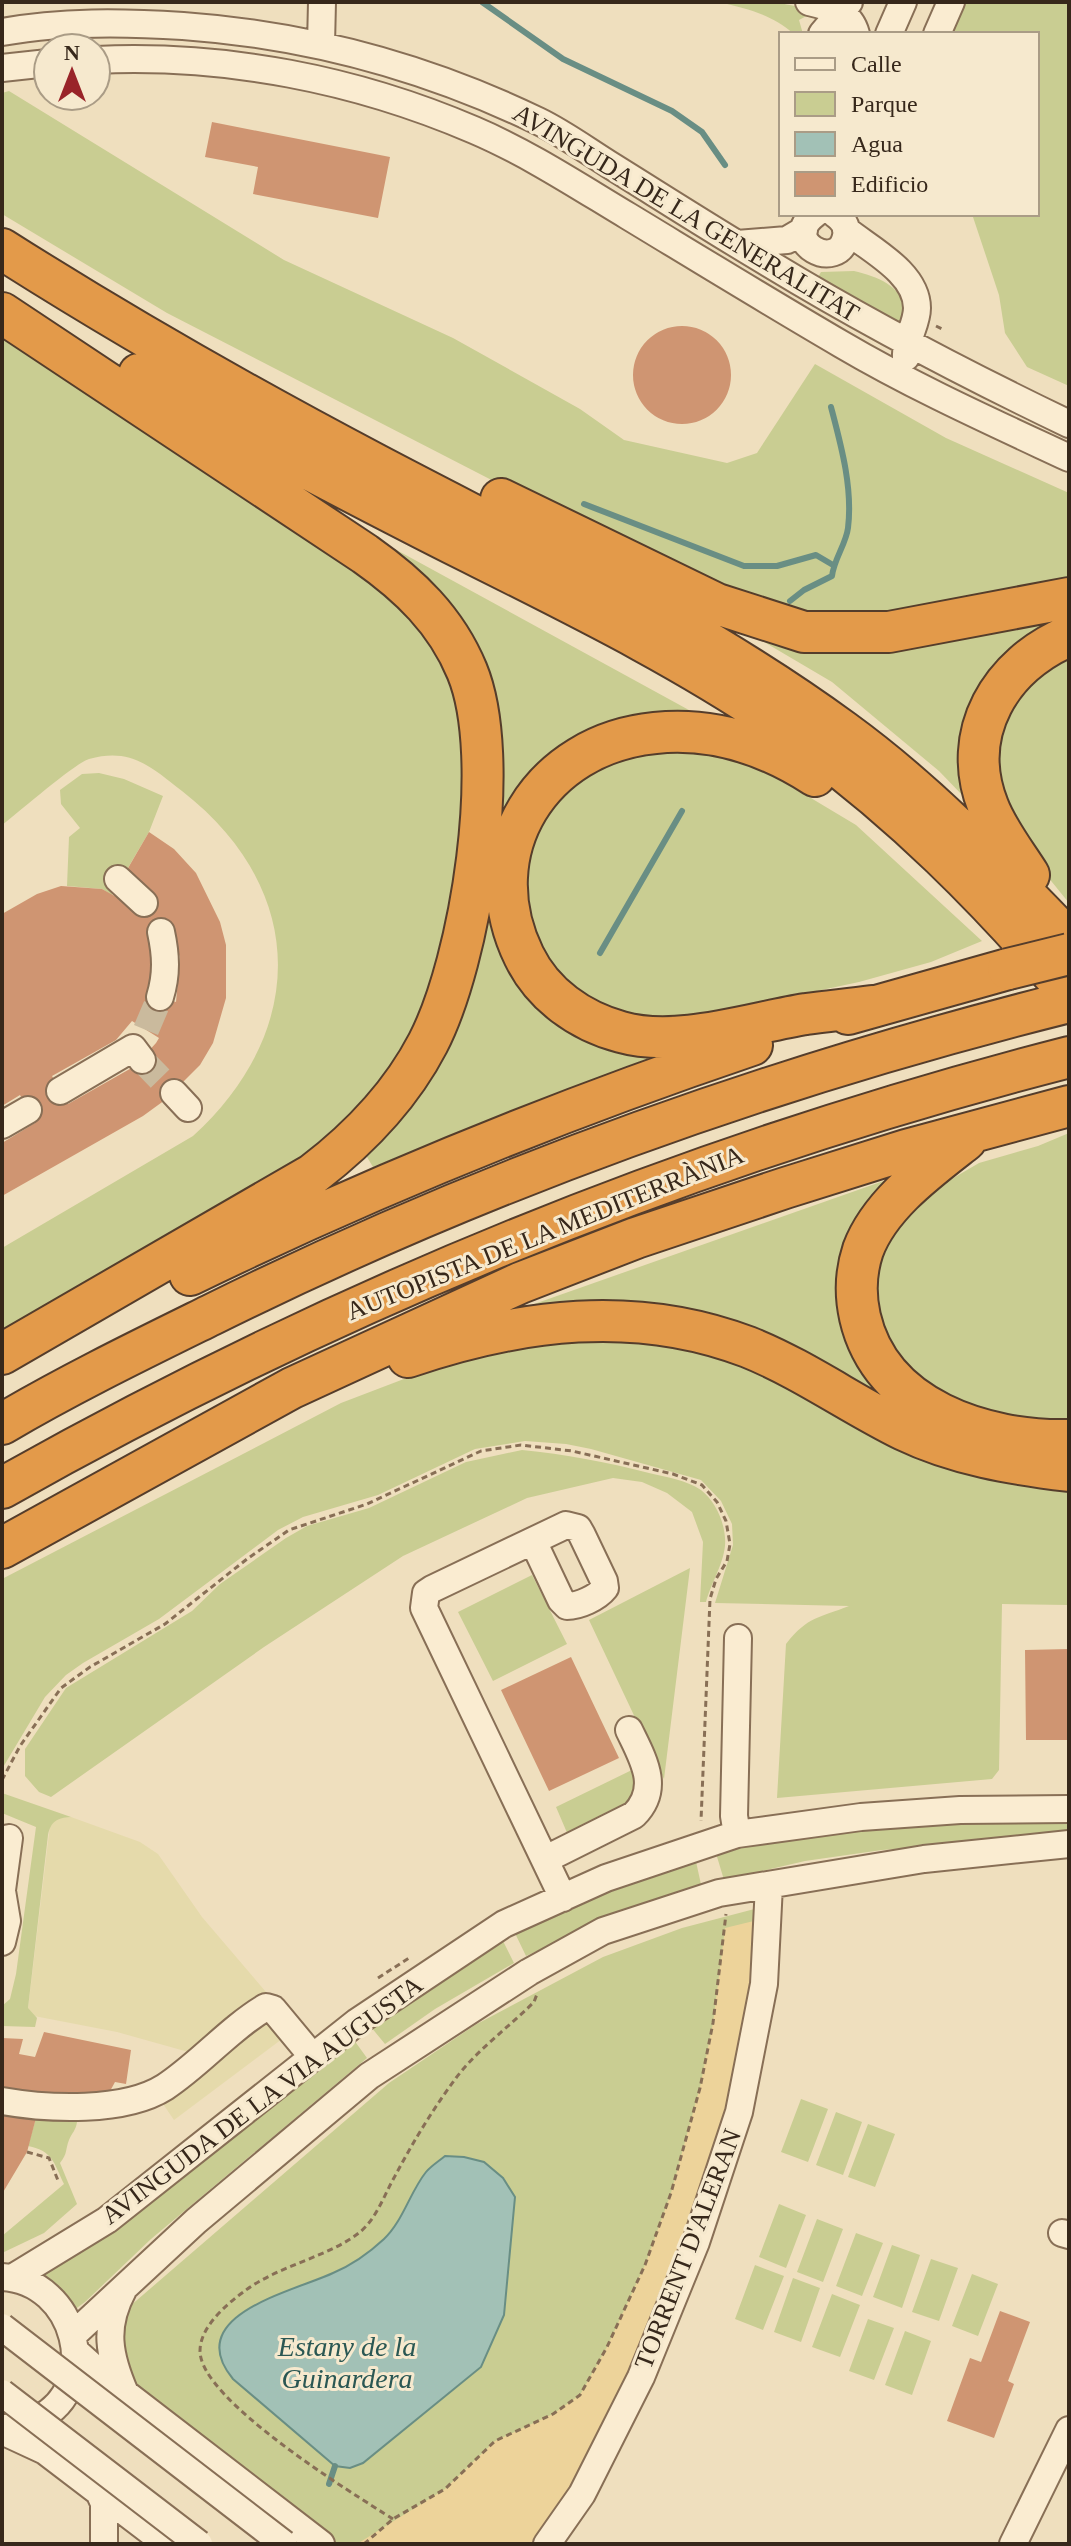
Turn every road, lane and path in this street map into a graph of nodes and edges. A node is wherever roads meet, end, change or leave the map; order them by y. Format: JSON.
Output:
{"nodes":[{"id":1,"x":322,"y":2,"type":"edge"},
{"id":2,"x":809,"y":2,"type":"edge"},
{"id":3,"x":903,"y":2,"type":"edge"},
{"id":4,"x":951,"y":2,"type":"edge"},
{"id":5,"x":851,"y":5,"type":"edge"},
{"id":6,"x":2,"y":32,"type":"edge"},
{"id":7,"x":824,"y":32,"type":"edge"},
{"id":8,"x":856,"y":32,"type":"edge"},
{"id":9,"x":890,"y":32,"type":"edge"},
{"id":10,"x":938,"y":32,"type":"edge"},
{"id":11,"x":321,"y":45,"type":"junction"},
{"id":12,"x":112,"y":59,"type":"edge"},
{"id":13,"x":32,"y":65,"type":"edge"},
{"id":14,"x":2,"y":68,"type":"edge"},
{"id":15,"x":826,"y":219,"type":"edge"},
{"id":16,"x":737,"y":244,"type":"junction"},
{"id":17,"x":2,"y":249,"type":"edge"},
{"id":18,"x":833,"y":253,"type":"junction"},
{"id":19,"x":882,"y":259,"type":"junction"},
{"id":20,"x":2,"y":290,"type":"edge"},
{"id":21,"x":2,"y":313,"type":"edge"},
{"id":22,"x":915,"y":318,"type":"junction"},
{"id":23,"x":944,"y":330,"type":"dead end"},
{"id":24,"x":905,"y":343,"type":"junction"},
{"id":25,"x":862,"y":355,"type":"junction"},
{"id":26,"x":931,"y":392,"type":"junction"},
{"id":27,"x":243,"y":393,"type":"junction"},
{"id":28,"x":1069,"y":424,"type":"edge"},
{"id":29,"x":1069,"y":458,"type":"edge"},
{"id":30,"x":1069,"y":598,"type":"edge"},
{"id":31,"x":1069,"y":636,"type":"edge"},
{"id":32,"x":1012,"y":926,"type":"junction"},
{"id":33,"x":161,"y":932,"type":"dead end"},
{"id":34,"x":1069,"y":939,"type":"edge"},
{"id":35,"x":1069,"y":954,"type":"edge"},
{"id":36,"x":160,"y":997,"type":"tunnel mouth"},
{"id":37,"x":1060,"y":1001,"type":"edge"},
{"id":38,"x":872,"y":1006,"type":"junction"},
{"id":39,"x":140,"y":1046,"type":"tunnel mouth"},
{"id":40,"x":1069,"y":1057,"type":"edge"},
{"id":41,"x":60,"y":1091,"type":"dead end"},
{"id":42,"x":1069,"y":1106,"type":"edge"},
{"id":43,"x":28,"y":1110,"type":"dead end"},
{"id":44,"x":2,"y":1125,"type":"edge"},
{"id":45,"x":981,"y":1128,"type":"junction"},
{"id":46,"x":2,"y":1354,"type":"edge"},
{"id":47,"x":2,"y":1372,"type":"edge"},
{"id":48,"x":2,"y":1424,"type":"edge"},
{"id":49,"x":1069,"y":1440,"type":"edge"},
{"id":50,"x":153,"y":1462,"type":"junction"},
{"id":51,"x":1069,"y":1471,"type":"edge"},
{"id":52,"x":2,"y":1488,"type":"edge"},
{"id":53,"x":533,"y":1541,"type":"dead end"},
{"id":54,"x":2,"y":1548,"type":"edge"},
{"id":55,"x":738,"y":1638,"type":"dead end"},
{"id":56,"x":629,"y":1730,"type":"dead end"},
{"id":57,"x":2,"y":1780,"type":"edge"},
{"id":58,"x":1069,"y":1809,"type":"edge"},
{"id":59,"x":701,"y":1824,"type":"dead end"},
{"id":60,"x":737,"y":1834,"type":"junction"},
{"id":61,"x":9,"y":1838,"type":"dead end"},
{"id":62,"x":1069,"y":1844,"type":"edge"},
{"id":63,"x":546,"y":1859,"type":"junction"},
{"id":64,"x":769,"y":1885,"type":"junction"},
{"id":65,"x":2,"y":1890,"type":"edge"},
{"id":66,"x":563,"y":1898,"type":"junction"},
{"id":67,"x":726,"y":1916,"type":"dead end"},
{"id":68,"x":2,"y":1942,"type":"edge"},
{"id":69,"x":526,"y":1997,"type":"dead end"},
{"id":70,"x":312,"y":2056,"type":"junction"},
{"id":71,"x":2,"y":2101,"type":"edge"},
{"id":72,"x":27,"y":2152,"type":"dead end"},
{"id":73,"x":59,"y":2183,"type":"dead end"},
{"id":74,"x":7,"y":2277,"type":"edge"},
{"id":75,"x":126,"y":2284,"type":"junction"},
{"id":76,"x":2,"y":2327,"type":"edge"},
{"id":77,"x":74,"y":2343,"type":"junction"},
{"id":78,"x":2,"y":2393,"type":"edge"},
{"id":79,"x":125,"y":2393,"type":"junction"},
{"id":80,"x":2,"y":2430,"type":"edge"},
{"id":81,"x":1069,"y":2430,"type":"edge"},
{"id":82,"x":99,"y":2492,"type":"junction"},
{"id":83,"x":393,"y":2519,"type":"junction"},
{"id":84,"x":104,"y":2544,"type":"edge"},
{"id":85,"x":167,"y":2544,"type":"edge"},
{"id":86,"x":199,"y":2544,"type":"edge"},
{"id":87,"x":284,"y":2544,"type":"edge"},
{"id":88,"x":321,"y":2544,"type":"edge"},
{"id":89,"x":364,"y":2544,"type":"edge"},
{"id":90,"x":547,"y":2544,"type":"edge"},
{"id":91,"x":1013,"y":2544,"type":"edge"}],
"edges":[{"from":1,"to":11,"type":"street"},
{"from":2,"to":5,"type":"street"},
{"from":3,"to":9,"type":"street"},
{"from":4,"to":10,"type":"street"},
{"from":5,"to":7,"type":"street"},
{"from":5,"to":8,"type":"street"},
{"from":6,"to":11,"type":"street","name":"AVINGUDA DE LA GENERALITAT"},
{"from":11,"to":16,"type":"street","name":"AVINGUDA DE LA GENERALITAT"},
{"from":12,"to":25,"type":"street","name":"AVINGUDA DE LA GENERALITAT"},
{"from":13,"to":14,"type":"street"},
{"from":15,"to":16,"type":"street"},
{"from":15,"to":18,"type":"street"},
{"from":15,"to":18,"type":"street"},
{"from":15,"to":19,"type":"street"},
{"from":16,"to":24,"type":"street","name":"AVINGUDA DE LA GENERALITAT"},
{"from":17,"to":27,"type":"highway"},
{"from":18,"to":19,"type":"street","name":"AVINGUDA DE LA GENERALITAT"},
{"from":19,"to":22,"type":"street"},
{"from":20,"to":32,"type":"highway"},
{"from":21,"to":46,"type":"highway"},
{"from":22,"to":23,"type":"path"},
{"from":22,"to":24,"type":"street"},
{"from":24,"to":25,"type":"street"},
{"from":24,"to":26,"type":"street"},
{"from":24,"to":28,"type":"street","name":"AVINGUDA DE LA GENERALITAT"},
{"from":25,"to":26,"type":"street","name":"AVINGUDA DE LA GENERALITAT"},
{"from":26,"to":29,"type":"street","name":"AVINGUDA DE LA GENERALITAT"},
{"from":27,"to":30,"type":"highway"},
{"from":27,"to":34,"type":"highway"},
{"from":31,"to":34,"type":"highway"},
{"from":32,"to":37,"type":"highway"},
{"from":32,"to":38,"type":"highway"},
{"from":33,"to":36,"type":"street"},
{"from":35,"to":38,"type":"highway","bridge":true},
{"from":37,"to":48,"type":"highway"},
{"from":38,"to":47,"type":"highway"},
{"from":39,"to":41,"type":"street"},
{"from":40,"to":52,"type":"highway","name":"AUTOPISTA DE LA MEDITERRÀNIA"},
{"from":42,"to":45,"type":"highway"},
{"from":43,"to":44,"type":"street"},
{"from":45,"to":49,"type":"highway"},
{"from":45,"to":50,"type":"highway"},
{"from":50,"to":51,"type":"highway"},
{"from":50,"to":54,"type":"highway"},
{"from":53,"to":63,"type":"street"},
{"from":55,"to":60,"type":"street"},
{"from":56,"to":63,"type":"street"},
{"from":57,"to":59,"type":"path"},
{"from":58,"to":60,"type":"street","name":"AVINGUDA DE LA VIA AUGUSTA"},
{"from":60,"to":66,"type":"street","name":"AVINGUDA DE LA VIA AUGUSTA"},
{"from":61,"to":65,"type":"street"},
{"from":62,"to":64,"type":"street","name":"AVINGUDA DE LA VIA AUGUSTA"},
{"from":63,"to":66,"type":"street"},
{"from":64,"to":75,"type":"street","name":"AVINGUDA DE LA VIA AUGUSTA"},
{"from":64,"to":90,"type":"street","name":"TORRENT D'ALERAN"},
{"from":65,"to":68,"type":"street"},
{"from":66,"to":70,"type":"street","name":"AVINGUDA DE LA VIA AUGUSTA"},
{"from":67,"to":83,"type":"path"},
{"from":69,"to":83,"type":"path"},
{"from":70,"to":71,"type":"street"},
{"from":70,"to":74,"type":"street","name":"AVINGUDA DE LA VIA AUGUSTA"},
{"from":72,"to":73,"type":"path"},
{"from":74,"to":77,"type":"street"},
{"from":75,"to":77,"type":"street","name":"AVINGUDA DE LA VIA AUGUSTA"},
{"from":75,"to":79,"type":"street","name":"AVINGUDA DE LA VIA AUGUSTA"},
{"from":76,"to":87,"type":"street","bridge":true},
{"from":77,"to":79,"type":"street"},
{"from":77,"to":80,"type":"street"},
{"from":78,"to":86,"type":"street","bridge":true},
{"from":79,"to":88,"type":"street"},
{"from":80,"to":82,"type":"street"},
{"from":81,"to":91,"type":"street"},
{"from":82,"to":84,"type":"street"},
{"from":82,"to":85,"type":"street"},
{"from":83,"to":89,"type":"path"}]}
